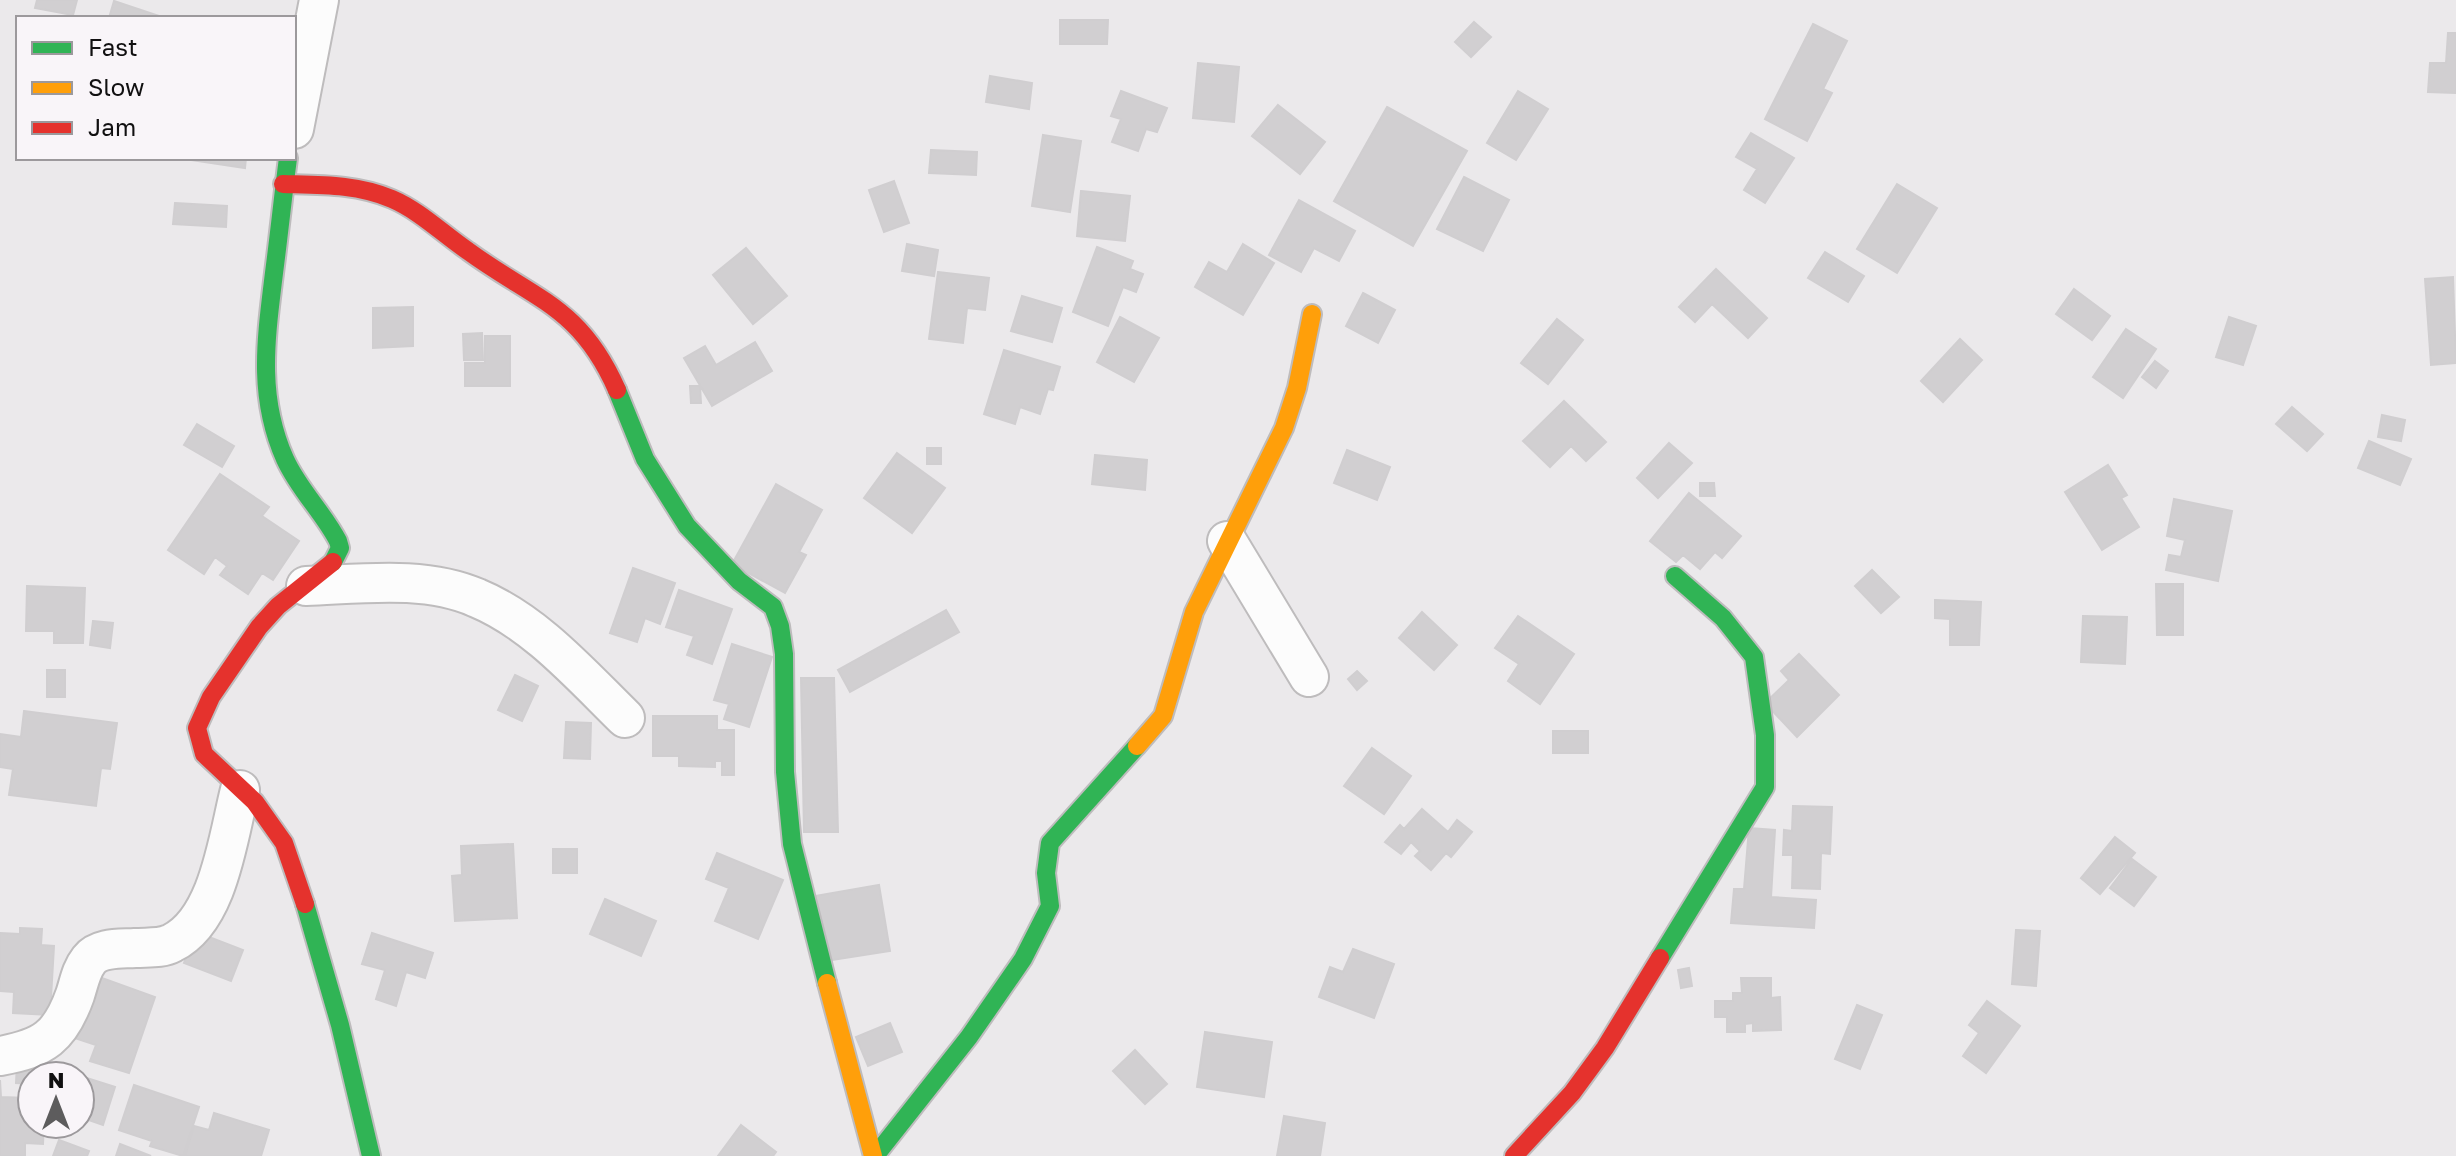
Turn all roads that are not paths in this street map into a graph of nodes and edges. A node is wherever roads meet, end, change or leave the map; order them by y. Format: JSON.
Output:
{"nodes":[{"id":1,"x":319,"y":0,"type":"edge"},
{"id":2,"x":296,"y":119,"type":"edge"},
{"id":3,"x":288,"y":160,"type":"edge"},
{"id":4,"x":283,"y":184,"type":"junction"},
{"id":5,"x":1312,"y":314,"type":"dead end"},
{"id":6,"x":1227,"y":541,"type":"junction"},
{"id":7,"x":1675,"y":576,"type":"dead end"},
{"id":8,"x":306,"y":586,"type":"junction"},
{"id":9,"x":1309,"y":677,"type":"dead end"},
{"id":10,"x":625,"y":718,"type":"dead end"},
{"id":11,"x":240,"y":790,"type":"junction"},
{"id":12,"x":0,"y":1056,"type":"edge"},
{"id":13,"x":371,"y":1156,"type":"edge"},
{"id":14,"x":874,"y":1156,"type":"edge"},
{"id":15,"x":1514,"y":1156,"type":"edge"}],
"edges":[{"from":1,"to":2,"type":"street"},
{"from":3,"to":4,"type":"street"},
{"from":4,"to":8,"type":"street"},
{"from":4,"to":14,"type":"street"},
{"from":5,"to":6,"type":"street"},
{"from":6,"to":9,"type":"street"},
{"from":6,"to":14,"type":"street"},
{"from":7,"to":15,"type":"street"},
{"from":8,"to":10,"type":"street"},
{"from":8,"to":11,"type":"street"},
{"from":11,"to":12,"type":"street"},
{"from":11,"to":13,"type":"street"}]}
